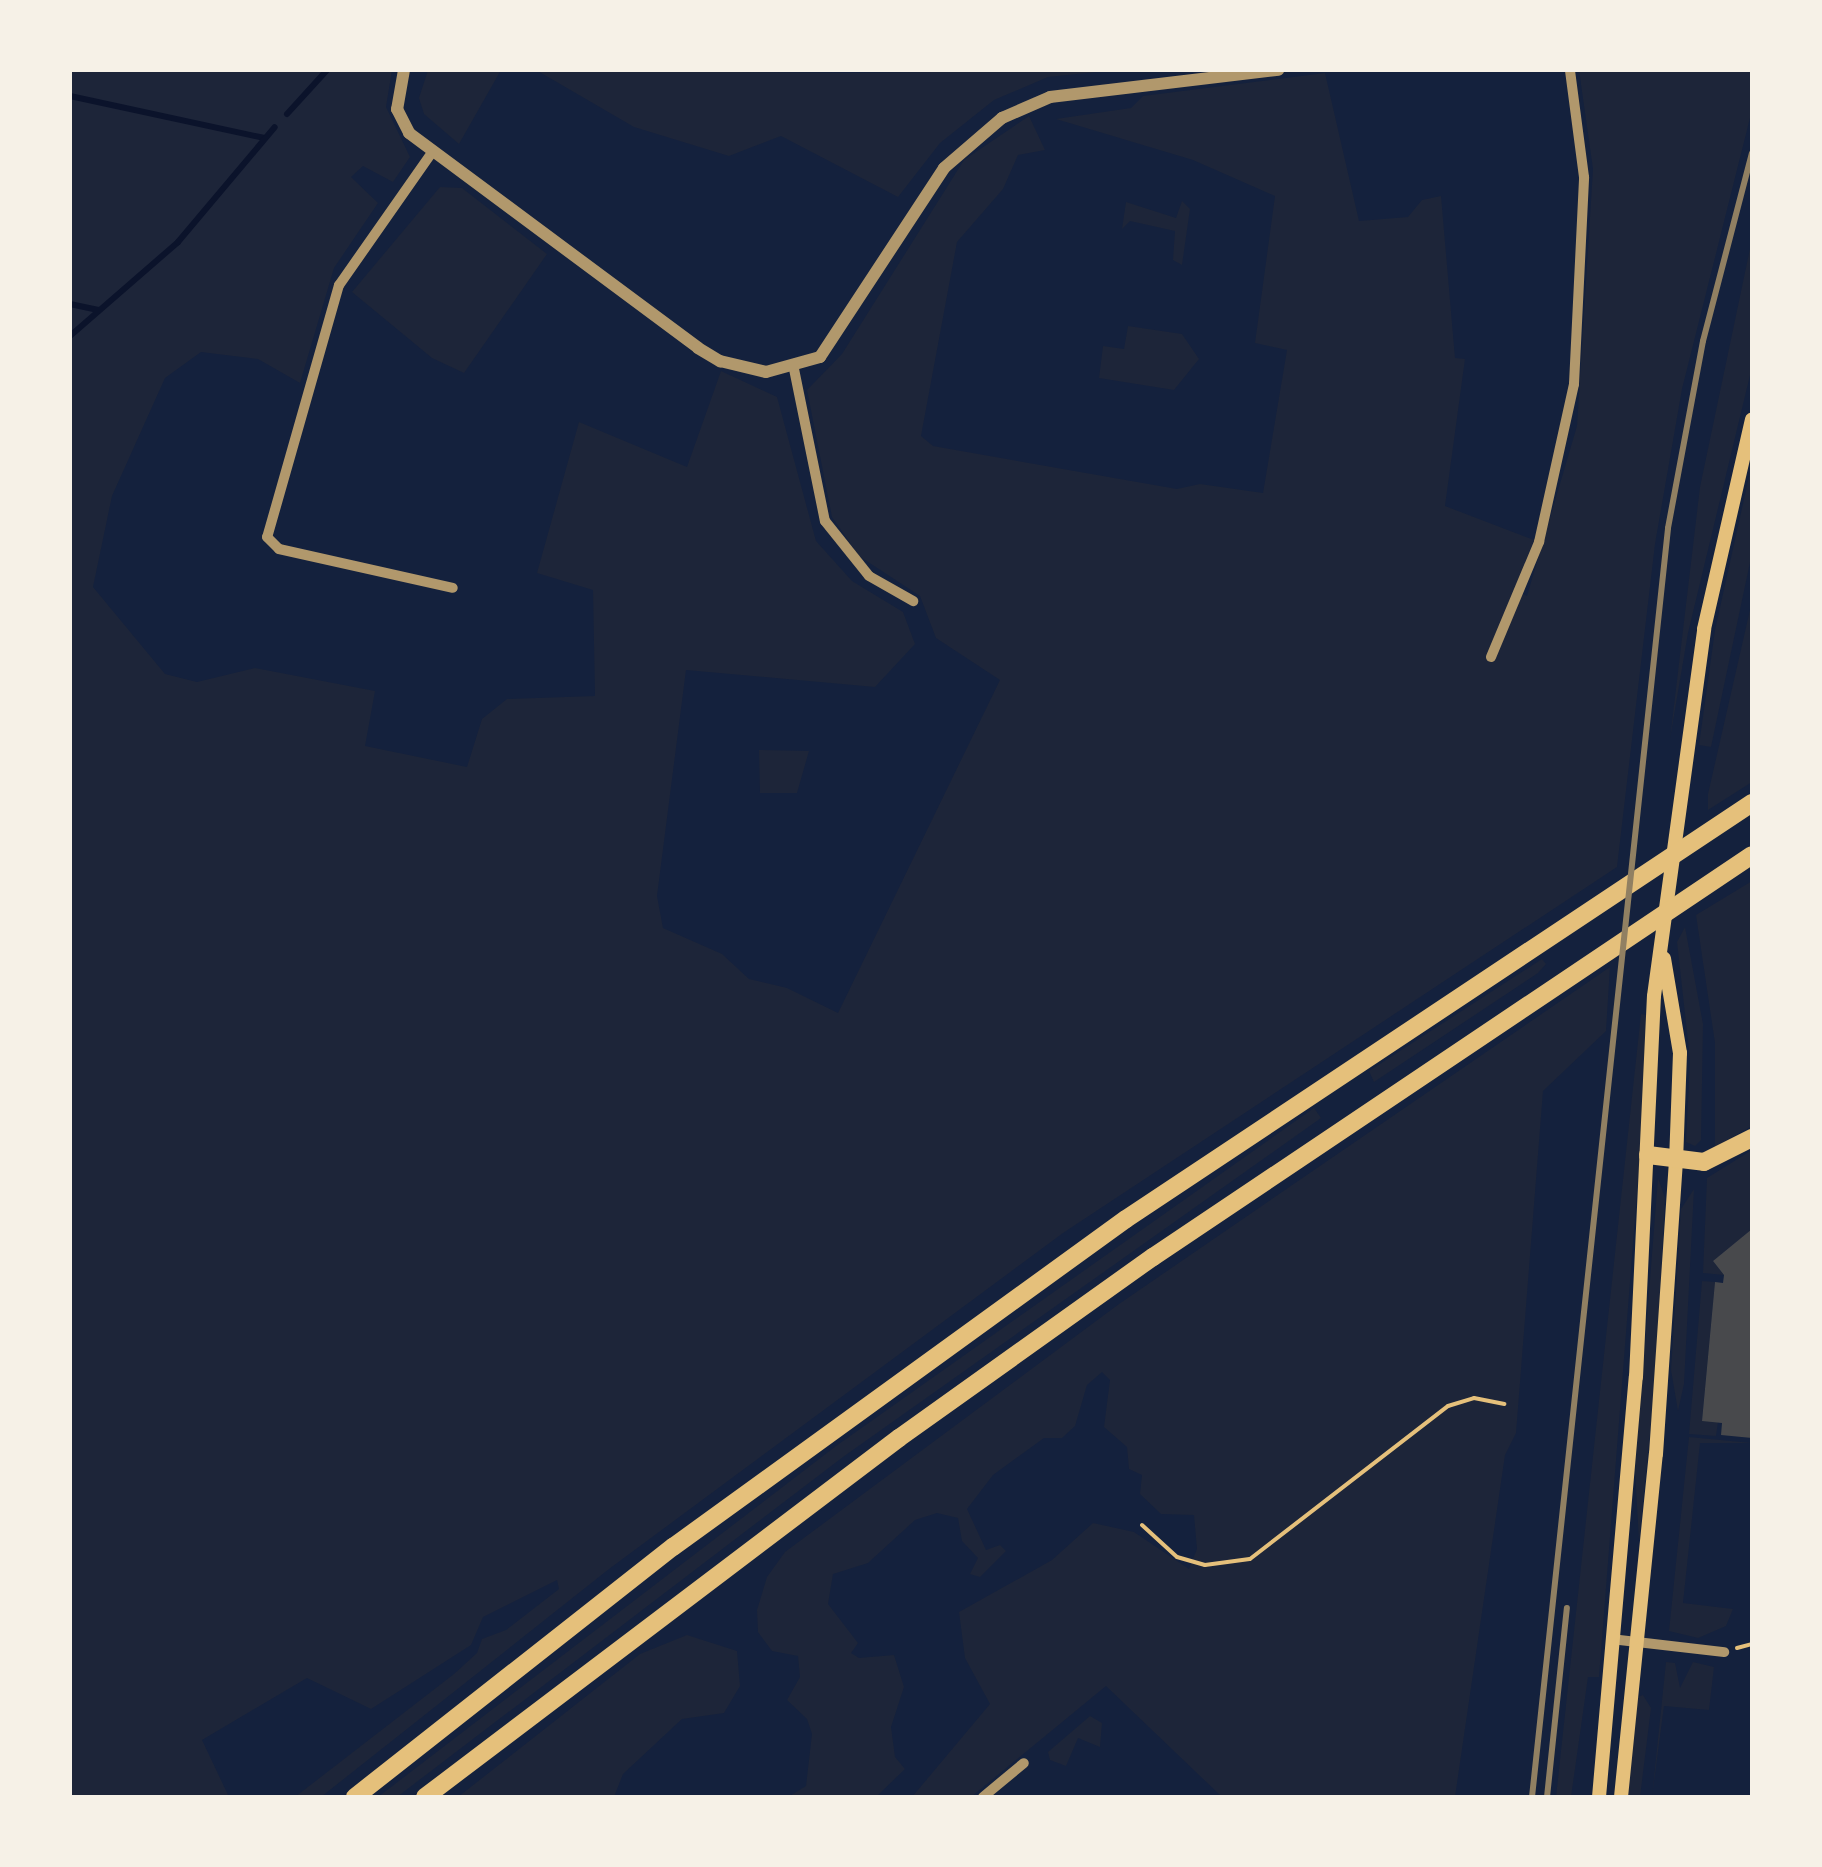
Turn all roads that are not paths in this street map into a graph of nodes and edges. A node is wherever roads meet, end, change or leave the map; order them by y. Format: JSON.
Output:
{"nodes":[{"id":1,"x":404,"y":70,"type":"edge"},
{"id":2,"x":1278,"y":70,"type":"edge"},
{"id":3,"x":1570,"y":70,"type":"edge"},
{"id":4,"x":433,"y":150,"type":"junction"},
{"id":5,"x":794,"y":369,"type":"junction"},
{"id":6,"x":1752,"y":419,"type":"edge"},
{"id":7,"x":453,"y":588,"type":"dead end"},
{"id":8,"x":913,"y":601,"type":"dead end"},
{"id":9,"x":1491,"y":656,"type":"dead end"},
{"id":10,"x":1752,"y":803,"type":"edge"},
{"id":11,"x":1752,"y":855,"type":"edge"},
{"id":12,"x":1663,"y":957,"type":"junction"},
{"id":13,"x":1752,"y":1138,"type":"edge"},
{"id":14,"x":1648,"y":1155,"type":"junction"},
{"id":15,"x":1676,"y":1162,"type":"junction"},
{"id":16,"x":1610,"y":1639,"type":"junction"},
{"id":17,"x":1639,"y":1642,"type":"junction"},
{"id":18,"x":1724,"y":1652,"type":"dead end"},
{"id":19,"x":1024,"y":1763,"type":"dead end"},
{"id":20,"x":355,"y":1797,"type":"edge"},
{"id":21,"x":425,"y":1797,"type":"edge"},
{"id":22,"x":983,"y":1797,"type":"edge"},
{"id":23,"x":1599,"y":1797,"type":"edge"},
{"id":24,"x":1621,"y":1797,"type":"edge"}],
"edges":[{"from":1,"to":4,"type":"street"},
{"from":2,"to":5,"type":"street"},
{"from":3,"to":9,"type":"street"},
{"from":4,"to":5,"type":"street"},
{"from":4,"to":7,"type":"street"},
{"from":5,"to":8,"type":"street"},
{"from":6,"to":12,"type":"main road"},
{"from":10,"to":20,"type":"highway"},
{"from":11,"to":21,"type":"highway"},
{"from":12,"to":14,"type":"main road"},
{"from":12,"to":15,"type":"main road"},
{"from":13,"to":15,"type":"highway"},
{"from":14,"to":15,"type":"highway"},
{"from":14,"to":16,"type":"main road"},
{"from":15,"to":17,"type":"main road"},
{"from":16,"to":17,"type":"street"},
{"from":16,"to":23,"type":"main road"},
{"from":17,"to":18,"type":"street"},
{"from":17,"to":24,"type":"main road"},
{"from":19,"to":22,"type":"street"}]}
